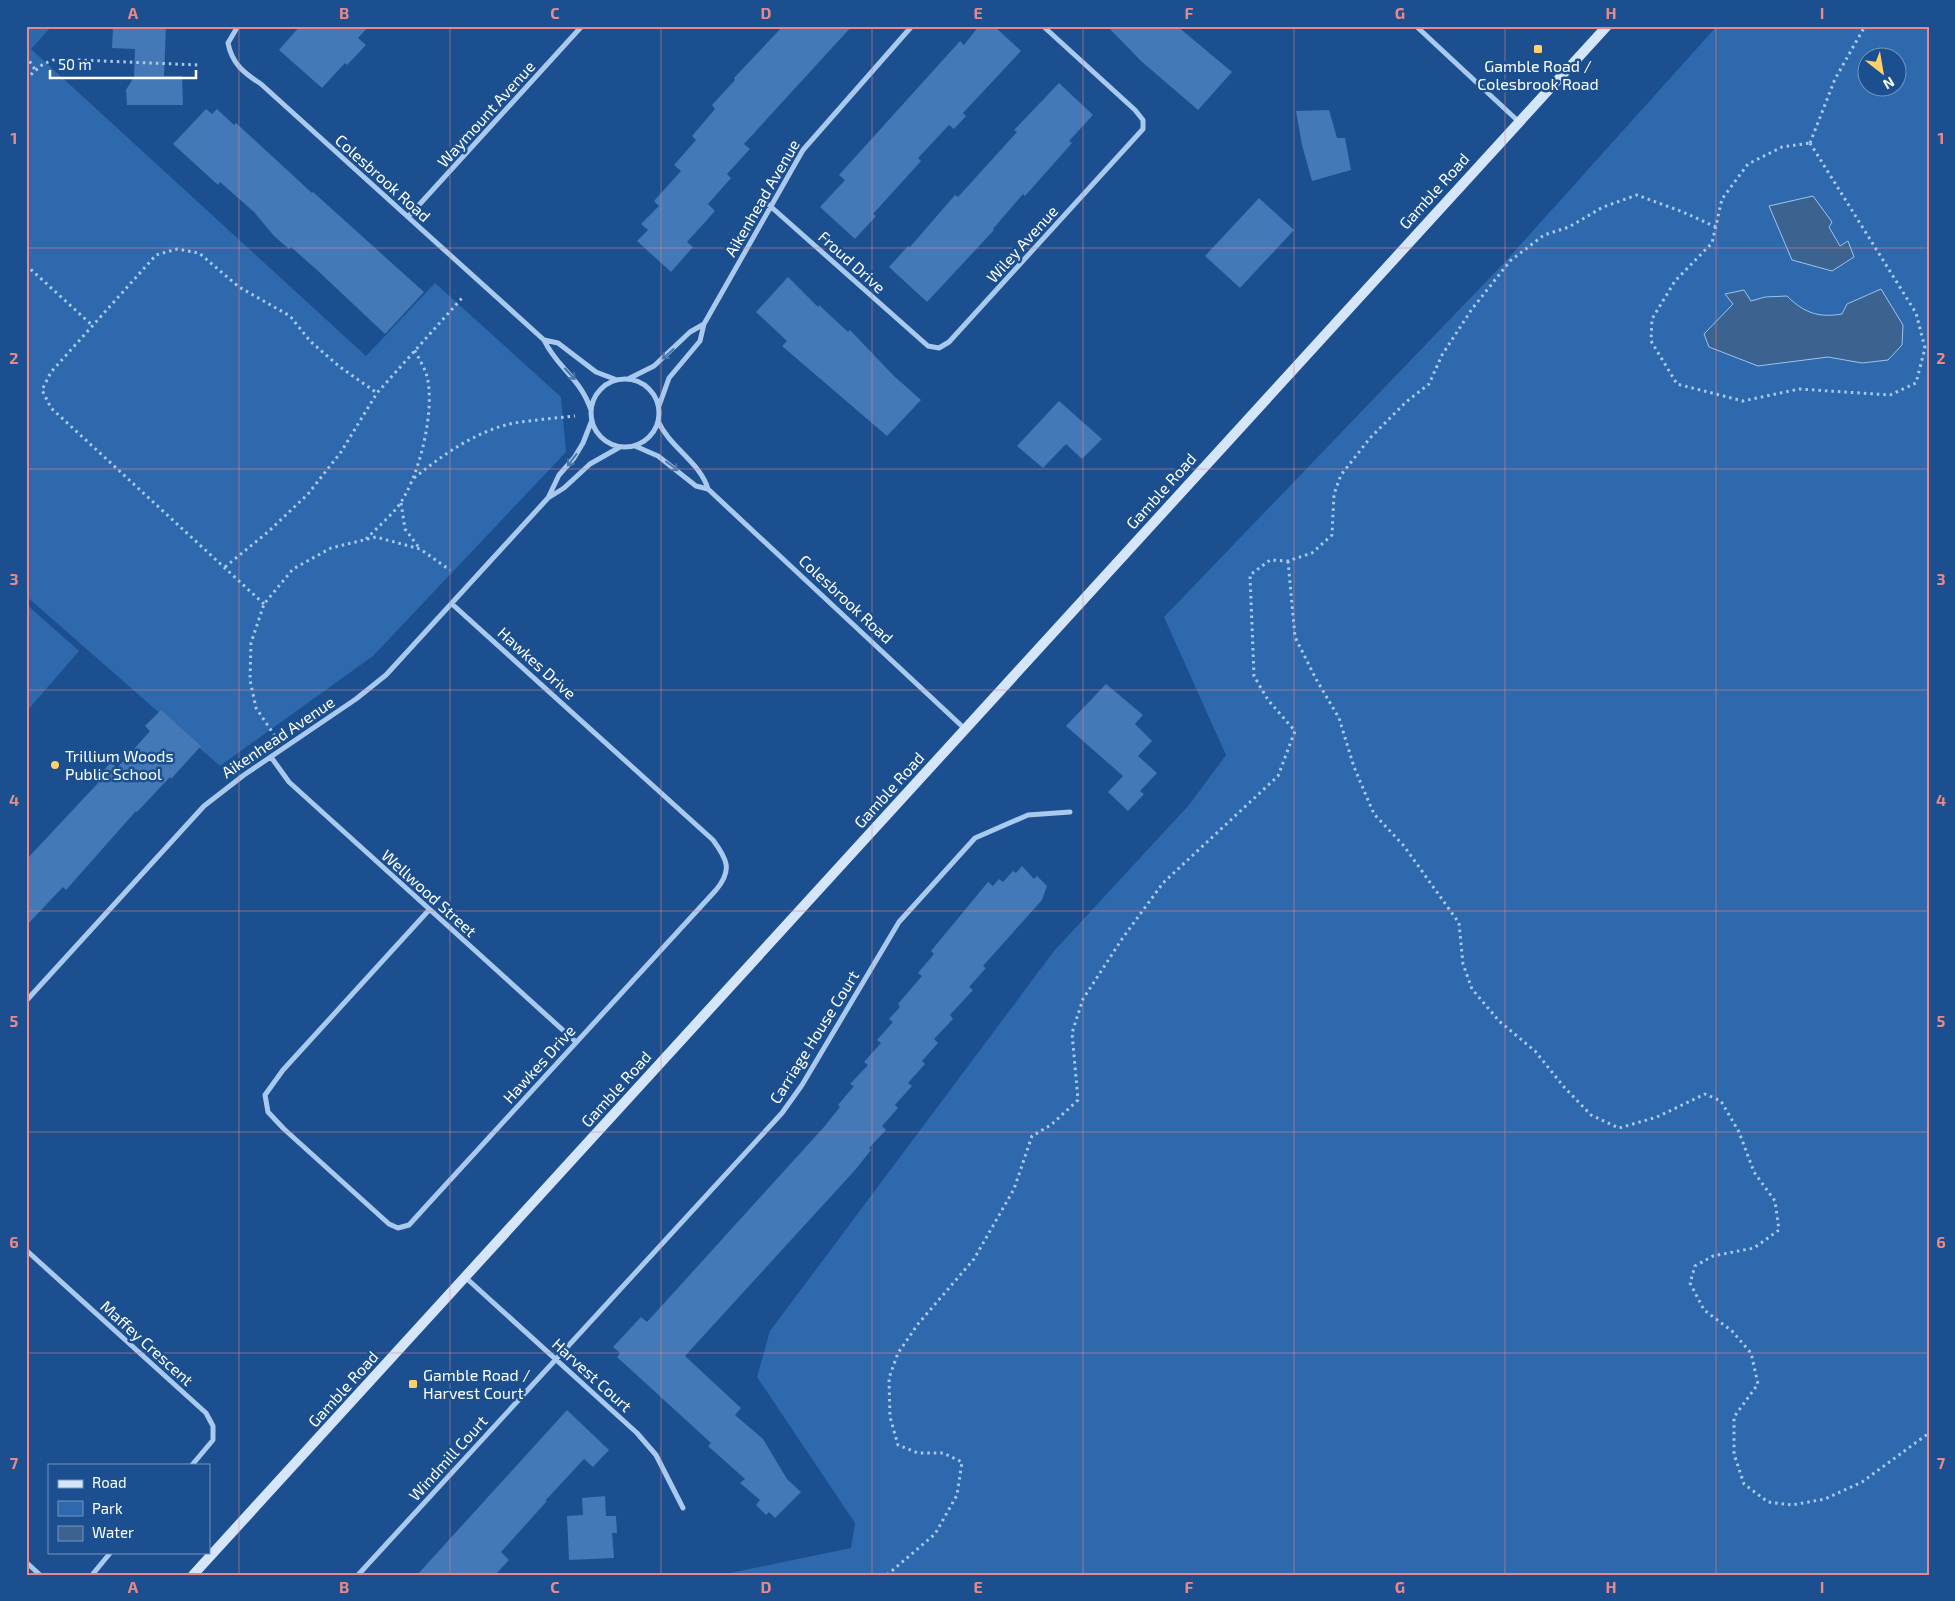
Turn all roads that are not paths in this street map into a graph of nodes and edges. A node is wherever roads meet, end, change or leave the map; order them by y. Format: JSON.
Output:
{"nodes":[{"id":1,"x":238,"y":26,"type":"edge"},
{"id":2,"x":582,"y":26,"type":"edge"},
{"id":3,"x":912,"y":26,"type":"edge"},
{"id":4,"x":1043,"y":26,"type":"edge"},
{"id":5,"x":1416,"y":26,"type":"edge"},
{"id":6,"x":1607,"y":26,"type":"edge"},
{"id":7,"x":1518,"y":121,"type":"junction"},
{"id":8,"x":769,"y":205,"type":"junction"},
{"id":9,"x":408,"y":217,"type":"junction"},
{"id":10,"x":704,"y":324,"type":"junction"},
{"id":11,"x":918,"y":338,"type":"joint"},
{"id":12,"x":544,"y":340,"type":"junction"},
{"id":13,"x":627,"y":379,"type":"junction"},
{"id":14,"x":618,"y":380,"type":"junction"},
{"id":15,"x":659,"y":406,"type":"junction"},
{"id":16,"x":591,"y":410,"type":"junction"},
{"id":17,"x":592,"y":420,"type":"junction"},
{"id":18,"x":658,"y":420,"type":"junction"},
{"id":19,"x":635,"y":446,"type":"junction"},
{"id":20,"x":620,"y":447,"type":"junction"},
{"id":21,"x":708,"y":489,"type":"junction"},
{"id":22,"x":548,"y":498,"type":"junction"},
{"id":23,"x":452,"y":604,"type":"junction"},
{"id":24,"x":965,"y":729,"type":"junction"},
{"id":25,"x":271,"y":757,"type":"junction"},
{"id":26,"x":1070,"y":812,"type":"dead end"},
{"id":27,"x":429,"y":910,"type":"junction"},
{"id":28,"x":27,"y":998,"type":"edge"},
{"id":29,"x":576,"y":1042,"type":"junction"},
{"id":30,"x":26,"y":1250,"type":"edge"},
{"id":31,"x":465,"y":1277,"type":"junction"},
{"id":32,"x":556,"y":1358,"type":"junction"},
{"id":33,"x":193,"y":1464,"type":"edge"},
{"id":34,"x":683,"y":1508,"type":"dead end"},
{"id":35,"x":110,"y":1554,"type":"edge"},
{"id":36,"x":26,"y":1562,"type":"edge"},
{"id":37,"x":40,"y":1575,"type":"edge"},
{"id":38,"x":92,"y":1575,"type":"edge"},
{"id":39,"x":192,"y":1575,"type":"edge"},
{"id":40,"x":358,"y":1575,"type":"edge"}],
"edges":[{"from":1,"to":9,"type":"street","name":"Colesbrook Road"},
{"from":2,"to":9,"type":"street","name":"Waymount Avenue"},
{"from":3,"to":8,"type":"street","name":"Aikenhead Avenue"},
{"from":4,"to":11,"type":"street","name":"Wiley Avenue"},
{"from":5,"to":7,"type":"street"},
{"from":6,"to":7,"type":"main road","name":"Gamble Road"},
{"from":7,"to":24,"type":"main road","name":"Gamble Road"},
{"from":8,"to":10,"type":"street","name":"Aikenhead Avenue"},
{"from":8,"to":11,"type":"street","name":"Froud Drive"},
{"from":9,"to":12,"type":"street","name":"Colesbrook Road"},
{"from":10,"to":13,"type":"street","name":"Aikenhead Avenue","one_way":true},
{"from":10,"to":15,"type":"street","name":"Aikenhead Avenue"},
{"from":12,"to":14,"type":"street","name":"Colesbrook Road"},
{"from":12,"to":16,"type":"street","name":"Colesbrook Road","one_way":true},
{"from":13,"to":14,"type":"street"},
{"from":13,"to":15,"type":"street"},
{"from":14,"to":16,"type":"street"},
{"from":15,"to":18,"type":"street"},
{"from":16,"to":17,"type":"street"},
{"from":17,"to":20,"type":"street"},
{"from":17,"to":22,"type":"street","name":"Aikenhead Avenue","one_way":true},
{"from":18,"to":19,"type":"street"},
{"from":18,"to":21,"type":"street","name":"Colesbrook Road"},
{"from":19,"to":20,"type":"street"},
{"from":19,"to":21,"type":"street","name":"Colesbrook Road","one_way":true},
{"from":20,"to":22,"type":"street","name":"Aikenhead Avenue"},
{"from":21,"to":24,"type":"street","name":"Colesbrook Road"},
{"from":22,"to":23,"type":"street","name":"Aikenhead Avenue"},
{"from":23,"to":25,"type":"street","name":"Aikenhead Avenue"},
{"from":23,"to":29,"type":"street","name":"Hawkes Drive"},
{"from":24,"to":31,"type":"main road","name":"Gamble Road"},
{"from":25,"to":27,"type":"street","name":"Wellwood Street"},
{"from":25,"to":28,"type":"street","name":"Aikenhead Avenue"},
{"from":26,"to":32,"type":"street","name":"Carriage House Court"},
{"from":27,"to":29,"type":"street","name":"Wellwood Street"},
{"from":27,"to":29,"type":"street","name":"Hawkes Drive"},
{"from":30,"to":33,"type":"street","name":"Maffey Crescent"},
{"from":31,"to":32,"type":"street","name":"Harvest Court"},
{"from":31,"to":39,"type":"main road","name":"Gamble Road"},
{"from":32,"to":34,"type":"street","name":"Harvest Court"},
{"from":32,"to":40,"type":"street","name":"Windmill Court"},
{"from":35,"to":38,"type":"street"},
{"from":36,"to":37,"type":"street"}]}
